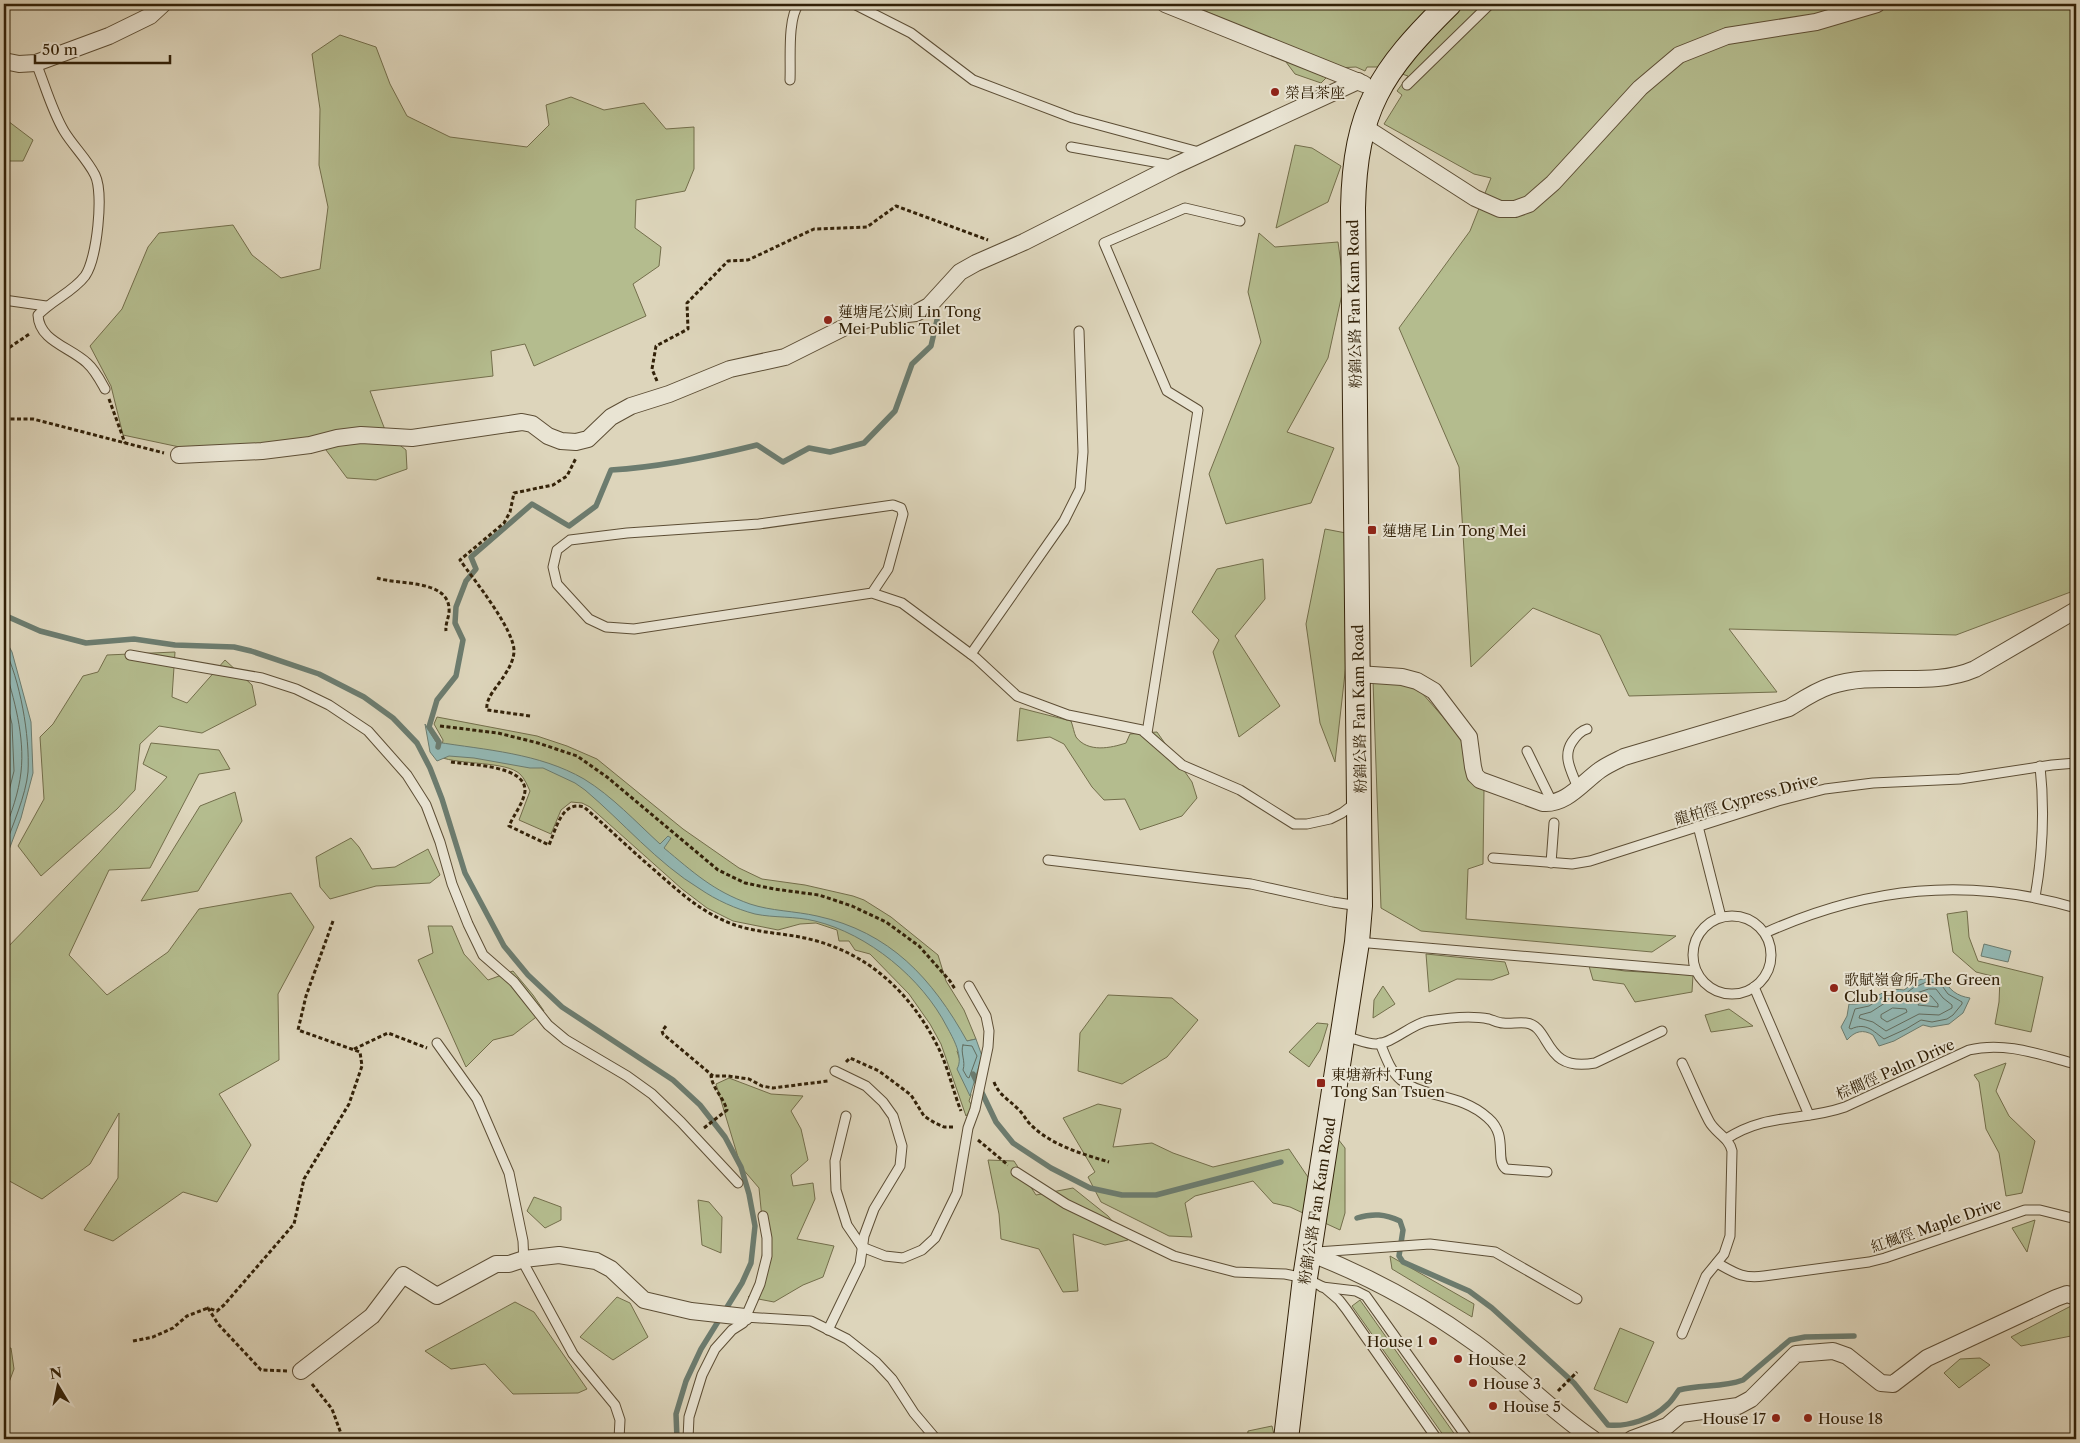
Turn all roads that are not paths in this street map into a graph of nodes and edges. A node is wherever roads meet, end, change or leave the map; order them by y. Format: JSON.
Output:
{"nodes":[{"id":1,"x":163,"y":4,"type":"edge"},
{"id":2,"x":799,"y":4,"type":"edge"},
{"id":3,"x":854,"y":4,"type":"edge"},
{"id":4,"x":1165,"y":4,"type":"edge"},
{"id":5,"x":1449,"y":4,"type":"edge"},
{"id":6,"x":1490,"y":4,"type":"edge"},
{"id":7,"x":1877,"y":4,"type":"edge"},
{"id":8,"x":4,"y":61,"type":"edge"},
{"id":9,"x":36,"y":64,"type":"junction"},
{"id":10,"x":790,"y":80,"type":"dead end"},
{"id":11,"x":1407,"y":85,"type":"dead end"},
{"id":12,"x":1368,"y":86,"type":"junction"},
{"id":13,"x":1364,"y":126,"type":"junction"},
{"id":14,"x":1071,"y":147,"type":"dead end"},
{"id":15,"x":1202,"y":153,"type":"junction"},
{"id":16,"x":1174,"y":166,"type":"junction"},
{"id":17,"x":1240,"y":221,"type":"dead end"},
{"id":18,"x":4,"y":300,"type":"edge"},
{"id":19,"x":46,"y":306,"type":"junction"},
{"id":20,"x":1079,"y":331,"type":"dead end"},
{"id":21,"x":105,"y":389,"type":"road end"},
{"id":22,"x":179,"y":455,"type":"road end"},
{"id":23,"x":872,"y":593,"type":"junction"},
{"id":24,"x":2076,"y":610,"type":"edge"},
{"id":25,"x":971,"y":654,"type":"junction"},
{"id":26,"x":130,"y":656,"type":"dead end"},
{"id":27,"x":1358,"y":674,"type":"junction"},
{"id":28,"x":1587,"y":729,"type":"dead end"},
{"id":29,"x":1148,"y":733,"type":"junction"},
{"id":30,"x":1527,"y":751,"type":"dead end"},
{"id":31,"x":2076,"y":763,"type":"edge"},
{"id":32,"x":2040,"y":766,"type":"junction"},
{"id":33,"x":1578,"y":788,"type":"junction"},
{"id":34,"x":1360,"y":800,"type":"junction"},
{"id":35,"x":1553,"y":804,"type":"junction"},
{"id":36,"x":1554,"y":823,"type":"dead end"},
{"id":37,"x":1698,"y":826,"type":"junction"},
{"id":38,"x":1493,"y":858,"type":"dead end"},
{"id":39,"x":1048,"y":860,"type":"dead end"},
{"id":40,"x":1550,"y":863,"type":"junction"},
{"id":41,"x":2035,"y":897,"type":"junction"},
{"id":42,"x":1360,"y":906,"type":"junction"},
{"id":43,"x":2076,"y":908,"type":"edge"},
{"id":44,"x":1721,"y":917,"type":"junction"},
{"id":45,"x":1765,"y":933,"type":"junction"},
{"id":46,"x":1357,"y":942,"type":"junction"},
{"id":47,"x":1696,"y":971,"type":"junction"},
{"id":48,"x":969,"y":986,"type":"dead end"},
{"id":49,"x":1754,"y":987,"type":"junction"},
{"id":50,"x":1662,"y":1031,"type":"dead end"},
{"id":51,"x":1342,"y":1036,"type":"junction"},
{"id":52,"x":1380,"y":1043,"type":"junction"},
{"id":53,"x":435,"y":1045,"type":"road end"},
{"id":54,"x":1682,"y":1063,"type":"dead end"},
{"id":55,"x":2076,"y":1064,"type":"edge"},
{"id":56,"x":835,"y":1071,"type":"road end"},
{"id":57,"x":1809,"y":1115,"type":"junction"},
{"id":58,"x":846,"y":1116,"type":"dead end"},
{"id":59,"x":1726,"y":1139,"type":"junction"},
{"id":60,"x":1016,"y":1172,"type":"road end"},
{"id":61,"x":1547,"y":1172,"type":"dead end"},
{"id":62,"x":738,"y":1183,"type":"dead end"},
{"id":63,"x":763,"y":1216,"type":"dead end"},
{"id":64,"x":2076,"y":1219,"type":"edge"},
{"id":65,"x":862,"y":1247,"type":"junction"},
{"id":66,"x":1309,"y":1253,"type":"junction"},
{"id":67,"x":524,"y":1259,"type":"junction"},
{"id":68,"x":1717,"y":1263,"type":"junction"},
{"id":69,"x":1314,"y":1282,"type":"junction"},
{"id":70,"x":2076,"y":1297,"type":"edge"},
{"id":71,"x":1577,"y":1299,"type":"dead end"},
{"id":72,"x":742,"y":1317,"type":"junction"},
{"id":73,"x":828,"y":1330,"type":"junction"},
{"id":74,"x":1682,"y":1334,"type":"dead end"},
{"id":75,"x":301,"y":1371,"type":"road end"},
{"id":76,"x":619,"y":1439,"type":"edge"},
{"id":77,"x":688,"y":1439,"type":"edge"},
{"id":78,"x":936,"y":1439,"type":"edge"},
{"id":79,"x":1286,"y":1439,"type":"edge"},
{"id":80,"x":1437,"y":1439,"type":"edge"},
{"id":81,"x":1468,"y":1439,"type":"edge"},
{"id":82,"x":1593,"y":1439,"type":"edge"},
{"id":83,"x":1632,"y":1439,"type":"edge"}],
"edges":[{"from":1,"to":9,"type":"street"},
{"from":2,"to":10,"type":"lane"},
{"from":3,"to":15,"type":"lane"},
{"from":4,"to":12,"type":"street"},
{"from":5,"to":12,"type":"main road","name":"粉錦公路 Fan Kam Road"},
{"from":6,"to":11,"type":"lane"},
{"from":7,"to":13,"type":"street"},
{"from":8,"to":9,"type":"street"},
{"from":9,"to":19,"type":"lane"},
{"from":12,"to":13,"type":"main road","name":"粉錦公路 Fan Kam Road"},
{"from":12,"to":15,"type":"street"},
{"from":13,"to":27,"type":"main road","name":"粉錦公路 Fan Kam Road"},
{"from":14,"to":16,"type":"lane"},
{"from":15,"to":16,"type":"street"},
{"from":16,"to":22,"type":"street"},
{"from":17,"to":29,"type":"lane"},
{"from":18,"to":19,"type":"lane"},
{"from":19,"to":21,"type":"lane"},
{"from":20,"to":25,"type":"lane"},
{"from":23,"to":23,"type":"lane"},
{"from":23,"to":25,"type":"lane"},
{"from":24,"to":33,"type":"street"},
{"from":25,"to":29,"type":"lane"},
{"from":26,"to":62,"type":"lane"},
{"from":27,"to":34,"type":"main road","name":"粉錦公路 Fan Kam Road"},
{"from":27,"to":35,"type":"street"},
{"from":28,"to":33,"type":"lane"},
{"from":29,"to":34,"type":"lane"},
{"from":30,"to":35,"type":"lane"},
{"from":31,"to":32,"type":"lane","name":"龍柏徑 Cypress Drive"},
{"from":32,"to":37,"type":"lane","name":"龍柏徑 Cypress Drive"},
{"from":32,"to":41,"type":"lane"},
{"from":33,"to":35,"type":"street"},
{"from":34,"to":42,"type":"main road","name":"粉錦公路 Fan Kam Road"},
{"from":36,"to":40,"type":"lane"},
{"from":37,"to":40,"type":"lane","name":"龍柏徑 Cypress Drive"},
{"from":37,"to":44,"type":"lane"},
{"from":38,"to":40,"type":"lane","name":"龍柏徑 Cypress Drive"},
{"from":39,"to":42,"type":"lane"},
{"from":41,"to":43,"type":"lane"},
{"from":41,"to":45,"type":"lane"},
{"from":42,"to":46,"type":"main road","name":"粉錦公路 Fan Kam Road"},
{"from":44,"to":45,"type":"lane"},
{"from":44,"to":47,"type":"lane"},
{"from":45,"to":49,"type":"lane"},
{"from":46,"to":47,"type":"lane"},
{"from":46,"to":51,"type":"main road","name":"粉錦公路 Fan Kam Road"},
{"from":47,"to":49,"type":"lane"},
{"from":48,"to":65,"type":"lane"},
{"from":49,"to":57,"type":"lane"},
{"from":50,"to":52,"type":"lane"},
{"from":51,"to":52,"type":"lane"},
{"from":51,"to":66,"type":"main road","name":"粉錦公路 Fan Kam Road"},
{"from":52,"to":61,"type":"lane"},
{"from":53,"to":67,"type":"lane"},
{"from":54,"to":59,"type":"lane"},
{"from":55,"to":57,"type":"lane","name":"棕櫚徑 Palm Drive"},
{"from":56,"to":65,"type":"lane"},
{"from":57,"to":59,"type":"lane","name":"棕櫚徑 Palm Drive"},
{"from":58,"to":65,"type":"lane"},
{"from":59,"to":68,"type":"lane"},
{"from":60,"to":69,"type":"lane"},
{"from":63,"to":72,"type":"lane"},
{"from":64,"to":68,"type":"lane","name":"紅楓徑 Maple Drive"},
{"from":65,"to":73,"type":"lane"},
{"from":66,"to":69,"type":"main road","name":"粉錦公路 Fan Kam Road"},
{"from":66,"to":71,"type":"lane"},
{"from":66,"to":82,"type":"street"},
{"from":67,"to":72,"type":"street"},
{"from":67,"to":75,"type":"street"},
{"from":67,"to":76,"type":"lane"},
{"from":68,"to":74,"type":"lane"},
{"from":69,"to":79,"type":"main road","name":"粉錦公路 Fan Kam Road"},
{"from":69,"to":80,"type":"lane"},
{"from":69,"to":81,"type":"lane"},
{"from":70,"to":83,"type":"street"},
{"from":72,"to":73,"type":"lane"},
{"from":72,"to":77,"type":"lane"},
{"from":73,"to":78,"type":"lane"}]}
